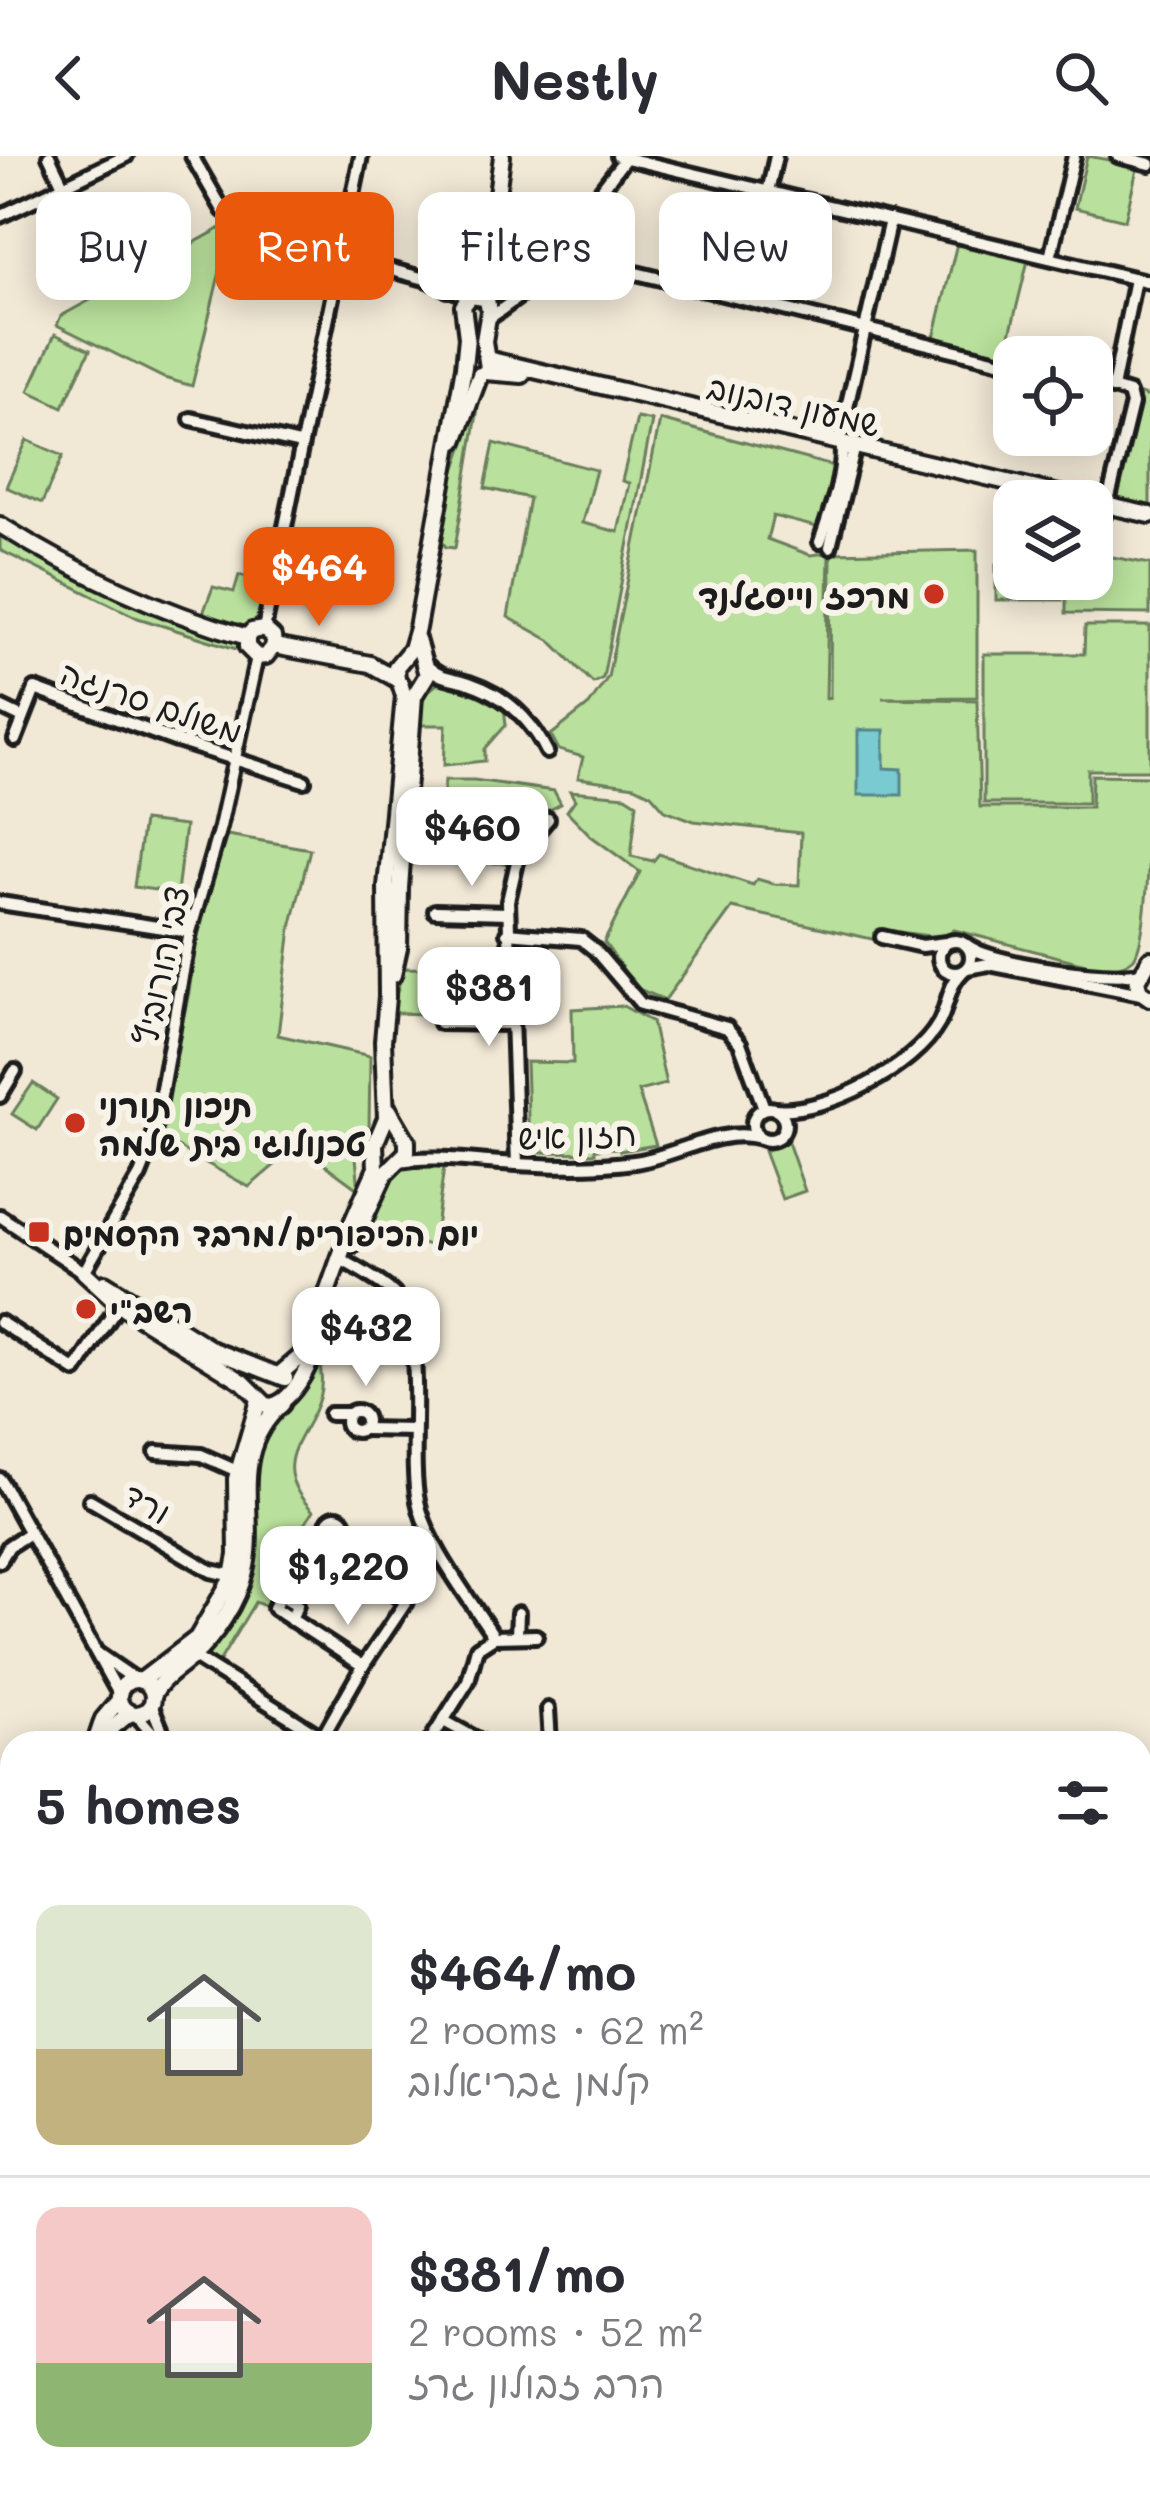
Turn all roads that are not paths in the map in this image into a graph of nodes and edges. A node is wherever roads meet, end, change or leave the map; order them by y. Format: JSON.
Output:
{"nodes":[{"id":1,"x":50,"y":156,"type":"edge"},
{"id":2,"x":125,"y":156,"type":"edge"},
{"id":3,"x":192,"y":156,"type":"edge"},
{"id":4,"x":361,"y":156,"type":"edge"},
{"id":5,"x":502,"y":156,"type":"edge"},
{"id":6,"x":776,"y":156,"type":"edge"},
{"id":7,"x":1074,"y":156,"type":"edge"},
{"id":8,"x":1118,"y":156,"type":"edge"},
{"id":9,"x":624,"y":157,"type":"edge"},
{"id":10,"x":1144,"y":160,"type":"edge"},
{"id":11,"x":62,"y":184,"type":"junction"},
{"id":12,"x":768,"y":191,"type":"junction"},
{"id":13,"x":354,"y":192,"type":"edge"},
{"id":14,"x":497,"y":192,"type":"edge"},
{"id":15,"x":598,"y":192,"type":"edge"},
{"id":16,"x":215,"y":199,"type":"edge"},
{"id":17,"x":0,"y":216,"type":"edge"},
{"id":18,"x":890,"y":220,"type":"junction"},
{"id":19,"x":1050,"y":258,"type":"junction"},
{"id":20,"x":635,"y":273,"type":"edge"},
{"id":21,"x":1135,"y":278,"type":"junction"},
{"id":22,"x":1150,"y":282,"type":"edge"},
{"id":23,"x":331,"y":300,"type":"edge"},
{"id":24,"x":475,"y":300,"type":"junction"},
{"id":25,"x":513,"y":300,"type":"edge"},
{"id":26,"x":509,"y":305,"type":"junction"},
{"id":27,"x":487,"y":320,"type":"junction"},
{"id":28,"x":866,"y":330,"type":"junction"},
{"id":29,"x":993,"y":359,"type":"edge"},
{"id":30,"x":464,"y":368,"type":"junction"},
{"id":31,"x":484,"y":368,"type":"junction"},
{"id":32,"x":1113,"y":388,"type":"joint"},
{"id":33,"x":191,"y":419,"type":"dead end"},
{"id":34,"x":301,"y":444,"type":"junction"},
{"id":35,"x":846,"y":450,"type":"junction"},
{"id":36,"x":446,"y":462,"type":"junction"},
{"id":37,"x":1106,"y":480,"type":"edge"},
{"id":38,"x":993,"y":483,"type":"edge"},
{"id":39,"x":993,"y":487,"type":"edge"},
{"id":40,"x":1113,"y":511,"type":"edge"},
{"id":41,"x":1150,"y":520,"type":"edge"},
{"id":42,"x":0,"y":525,"type":"edge"},
{"id":43,"x":825,"y":544,"type":"dead end"},
{"id":44,"x":263,"y":628,"type":"junction"},
{"id":45,"x":417,"y":628,"type":"junction"},
{"id":46,"x":247,"y":637,"type":"junction"},
{"id":47,"x":274,"y":646,"type":"junction"},
{"id":48,"x":257,"y":657,"type":"junction"},
{"id":49,"x":402,"y":659,"type":"junction"},
{"id":50,"x":356,"y":661,"type":"junction"},
{"id":51,"x":424,"y":663,"type":"junction"},
{"id":52,"x":446,"y":678,"type":"junction"},
{"id":53,"x":398,"y":681,"type":"junction"},
{"id":54,"x":422,"y":684,"type":"junction"},
{"id":55,"x":0,"y":707,"type":"edge"},
{"id":56,"x":23,"y":718,"type":"junction"},
{"id":57,"x":15,"y":740,"type":"dead end"},
{"id":58,"x":547,"y":752,"type":"dead end"},
{"id":59,"x":235,"y":759,"type":"junction"},
{"id":60,"x":304,"y":781,"type":"dead end"},
{"id":61,"x":548,"y":818,"type":"dead end"},
{"id":62,"x":0,"y":903,"type":"edge"},
{"id":63,"x":435,"y":911,"type":"dead end"},
{"id":64,"x":508,"y":913,"type":"junction"},
{"id":65,"x":190,"y":932,"type":"junction"},
{"id":66,"x":507,"y":933,"type":"junction"},
{"id":67,"x":882,"y":937,"type":"dead end"},
{"id":68,"x":949,"y":942,"type":"junction"},
{"id":69,"x":967,"y":945,"type":"junction"},
{"id":70,"x":922,"y":946,"type":"junction"},
{"id":71,"x":941,"y":964,"type":"junction"},
{"id":72,"x":1146,"y":966,"type":"edge"},
{"id":73,"x":964,"y":970,"type":"junction"},
{"id":74,"x":1146,"y":996,"type":"edge"},
{"id":75,"x":387,"y":997,"type":"junction"},
{"id":76,"x":947,"y":997,"type":"junction"},
{"id":77,"x":440,"y":1023,"type":"dead end"},
{"id":78,"x":511,"y":1024,"type":"junction"},
{"id":79,"x":15,"y":1071,"type":"dead end"},
{"id":80,"x":0,"y":1096,"type":"edge"},
{"id":81,"x":387,"y":1104,"type":"junction"},
{"id":82,"x":814,"y":1105,"type":"junction"},
{"id":83,"x":764,"y":1110,"type":"junction"},
{"id":84,"x":784,"y":1129,"type":"junction"},
{"id":85,"x":404,"y":1136,"type":"junction"},
{"id":86,"x":378,"y":1137,"type":"junction"},
{"id":87,"x":761,"y":1138,"type":"junction"},
{"id":88,"x":705,"y":1143,"type":"junction"},
{"id":89,"x":377,"y":1154,"type":"junction"},
{"id":90,"x":448,"y":1159,"type":"junction"},
{"id":91,"x":398,"y":1162,"type":"junction"},
{"id":92,"x":517,"y":1164,"type":"junction"},
{"id":93,"x":0,"y":1216,"type":"edge"},
{"id":94,"x":343,"y":1260,"type":"junction"},
{"id":95,"x":84,"y":1272,"type":"junction"},
{"id":96,"x":119,"y":1304,"type":"junction"},
{"id":97,"x":0,"y":1322,"type":"edge"},
{"id":98,"x":274,"y":1373,"type":"junction"},
{"id":99,"x":258,"y":1397,"type":"junction"},
{"id":100,"x":285,"y":1400,"type":"junction"},
{"id":101,"x":330,"y":1414,"type":"dead end"},
{"id":102,"x":414,"y":1430,"type":"junction"},
{"id":103,"x":156,"y":1452,"type":"dead end"},
{"id":104,"x":242,"y":1474,"type":"junction"},
{"id":105,"x":0,"y":1479,"type":"edge"},
{"id":106,"x":90,"y":1500,"type":"dead end"},
{"id":107,"x":29,"y":1533,"type":"junction"},
{"id":108,"x":339,"y":1534,"type":"dead end"},
{"id":109,"x":0,"y":1561,"type":"edge"},
{"id":110,"x":239,"y":1576,"type":"junction"},
{"id":111,"x":518,"y":1613,"type":"dead end"},
{"id":112,"x":291,"y":1620,"type":"dead end"},
{"id":113,"x":517,"y":1635,"type":"junction"},
{"id":114,"x":536,"y":1636,"type":"dead end"},
{"id":115,"x":494,"y":1637,"type":"junction"},
{"id":116,"x":88,"y":1643,"type":"junction"},
{"id":117,"x":188,"y":1653,"type":"junction"},
{"id":118,"x":363,"y":1666,"type":"junction"},
{"id":119,"x":138,"y":1680,"type":"junction"},
{"id":120,"x":119,"y":1697,"type":"junction"},
{"id":121,"x":152,"y":1700,"type":"junction"},
{"id":122,"x":548,"y":1708,"type":"dead end"},
{"id":123,"x":133,"y":1714,"type":"junction"},
{"id":124,"x":444,"y":1720,"type":"junction"},
{"id":125,"x":99,"y":1731,"type":"edge"},
{"id":126,"x":111,"y":1731,"type":"edge"},
{"id":127,"x":151,"y":1731,"type":"edge"},
{"id":128,"x":161,"y":1731,"type":"edge"},
{"id":129,"x":312,"y":1731,"type":"edge"},
{"id":130,"x":330,"y":1731,"type":"edge"},
{"id":131,"x":437,"y":1731,"type":"edge"},
{"id":132,"x":463,"y":1731,"type":"edge"},
{"id":133,"x":549,"y":1731,"type":"edge"}],
"edges":[{"from":1,"to":11,"type":"street"},
{"from":2,"to":11,"type":"street"},
{"from":3,"to":16,"type":"street"},
{"from":4,"to":13,"type":"street"},
{"from":5,"to":14,"type":"street"},
{"from":6,"to":12,"type":"street"},
{"from":7,"to":19,"type":"street"},
{"from":8,"to":10,"type":"street"},
{"from":9,"to":12,"type":"street"},
{"from":9,"to":15,"type":"street"},
{"from":11,"to":17,"type":"street"},
{"from":12,"to":18,"type":"street"},
{"from":18,"to":19,"type":"street"},
{"from":18,"to":28,"type":"street"},
{"from":19,"to":21,"type":"street"},
{"from":20,"to":28,"type":"street"},
{"from":21,"to":22,"type":"street"},
{"from":21,"to":32,"type":"street"},
{"from":23,"to":34,"type":"street"},
{"from":24,"to":26,"type":"street"},
{"from":24,"to":27,"type":"street"},
{"from":24,"to":30,"type":"street"},
{"from":25,"to":26,"type":"street"},
{"from":26,"to":27,"type":"street"},
{"from":27,"to":31,"type":"street"},
{"from":28,"to":29,"type":"street"},
{"from":28,"to":35,"type":"street"},
{"from":30,"to":31,"type":"street","name":"שמעון דובנוב"},
{"from":30,"to":36,"type":"street"},
{"from":31,"to":35,"type":"street","name":"שמעון דובנוב"},
{"from":31,"to":36,"type":"street"},
{"from":32,"to":37,"type":"street"},
{"from":33,"to":34,"type":"street"},
{"from":34,"to":44,"type":"street"},
{"from":35,"to":38,"type":"street","name":"שמעון דובנוב"},
{"from":35,"to":39,"type":"street","name":"שמעון דובנוב"},
{"from":35,"to":43,"type":"street"},
{"from":36,"to":45,"type":"street"},
{"from":40,"to":41,"type":"street","name":"שמעון דובנוב"},
{"from":42,"to":46,"type":"street"},
{"from":44,"to":46,"type":"street"},
{"from":44,"to":47,"type":"street"},
{"from":45,"to":49,"type":"street"},
{"from":45,"to":51,"type":"street"},
{"from":46,"to":48,"type":"street"},
{"from":47,"to":48,"type":"street"},
{"from":47,"to":50,"type":"street"},
{"from":48,"to":59,"type":"street","name":"צבי הורוביץ"},
{"from":49,"to":50,"type":"street"},
{"from":49,"to":51,"type":"street"},
{"from":49,"to":53,"type":"street"},
{"from":50,"to":53,"type":"street"},
{"from":51,"to":52,"type":"street"},
{"from":51,"to":54,"type":"street"},
{"from":52,"to":54,"type":"street"},
{"from":52,"to":58,"type":"street"},
{"from":53,"to":54,"type":"street"},
{"from":53,"to":75,"type":"street"},
{"from":54,"to":75,"type":"street"},
{"from":55,"to":56,"type":"street"},
{"from":56,"to":57,"type":"street","name":"משולם סרנגה"},
{"from":56,"to":59,"type":"street","name":"משולם סרנגה"},
{"from":59,"to":60,"type":"street","name":"משולם סרנגה"},
{"from":59,"to":65,"type":"street","name":"צבי הורוביץ"},
{"from":61,"to":64,"type":"street"},
{"from":62,"to":65,"type":"street"},
{"from":63,"to":64,"type":"street"},
{"from":64,"to":66,"type":"street"},
{"from":65,"to":95,"type":"street","name":"צבי הורוביץ"},
{"from":66,"to":78,"type":"street"},
{"from":66,"to":83,"type":"street"},
{"from":67,"to":70,"type":"street"},
{"from":68,"to":69,"type":"street"},
{"from":68,"to":70,"type":"street"},
{"from":68,"to":71,"type":"street"},
{"from":69,"to":72,"type":"street"},
{"from":69,"to":73,"type":"street"},
{"from":70,"to":71,"type":"street"},
{"from":71,"to":73,"type":"street"},
{"from":71,"to":76,"type":"street"},
{"from":72,"to":74,"type":"street"},
{"from":73,"to":74,"type":"street"},
{"from":73,"to":76,"type":"street","name":"חזון איש"},
{"from":75,"to":81,"type":"street"},
{"from":76,"to":82,"type":"street","name":"חזון איש"},
{"from":77,"to":78,"type":"street"},
{"from":78,"to":92,"type":"street"},
{"from":79,"to":80,"type":"street"},
{"from":81,"to":85,"type":"street"},
{"from":81,"to":86,"type":"street"},
{"from":82,"to":83,"type":"street","name":"חזון איש"},
{"from":82,"to":84,"type":"street","name":"חזון איש"},
{"from":83,"to":84,"type":"street"},
{"from":83,"to":87,"type":"street"},
{"from":83,"to":88,"type":"street","name":"חזון איש"},
{"from":84,"to":87,"type":"street"},
{"from":85,"to":86,"type":"street"},
{"from":85,"to":90,"type":"street","name":"חזון איש"},
{"from":85,"to":91,"type":"street"},
{"from":86,"to":89,"type":"street"},
{"from":87,"to":88,"type":"street","name":"חזון איש"},
{"from":88,"to":92,"type":"street","name":"חזון איש"},
{"from":89,"to":91,"type":"street"},
{"from":89,"to":94,"type":"street"},
{"from":90,"to":91,"type":"street","name":"חזון איש"},
{"from":90,"to":92,"type":"street","name":"חזון איש"},
{"from":91,"to":94,"type":"street"},
{"from":93,"to":95,"type":"street"},
{"from":94,"to":98,"type":"street"},
{"from":94,"to":100,"type":"street"},
{"from":94,"to":102,"type":"street"},
{"from":95,"to":96,"type":"street"},
{"from":95,"to":98,"type":"street"},
{"from":96,"to":97,"type":"street"},
{"from":96,"to":99,"type":"street"},
{"from":98,"to":99,"type":"street"},
{"from":98,"to":100,"type":"street"},
{"from":99,"to":100,"type":"street"},
{"from":99,"to":104,"type":"street"},
{"from":100,"to":104,"type":"street"},
{"from":101,"to":102,"type":"street"},
{"from":102,"to":115,"type":"street"},
{"from":103,"to":104,"type":"street"},
{"from":104,"to":110,"type":"street"},
{"from":105,"to":107,"type":"street"},
{"from":106,"to":110,"type":"street","name":"ורד"},
{"from":107,"to":109,"type":"street"},
{"from":107,"to":116,"type":"street"},
{"from":108,"to":118,"type":"street"},
{"from":110,"to":117,"type":"street"},
{"from":111,"to":113,"type":"street"},
{"from":112,"to":118,"type":"street"},
{"from":113,"to":114,"type":"street"},
{"from":113,"to":115,"type":"street"},
{"from":115,"to":124,"type":"street"},
{"from":116,"to":119,"type":"street"},
{"from":116,"to":120,"type":"street"},
{"from":117,"to":119,"type":"street"},
{"from":117,"to":121,"type":"street"},
{"from":117,"to":129,"type":"street"},
{"from":118,"to":130,"type":"street"},
{"from":119,"to":120,"type":"street"},
{"from":119,"to":121,"type":"street"},
{"from":120,"to":123,"type":"street"},
{"from":120,"to":125,"type":"street"},
{"from":121,"to":123,"type":"street"},
{"from":121,"to":128,"type":"street"},
{"from":122,"to":133,"type":"street"},
{"from":123,"to":126,"type":"street"},
{"from":123,"to":127,"type":"street"},
{"from":124,"to":131,"type":"street"},
{"from":124,"to":132,"type":"street"}]}
